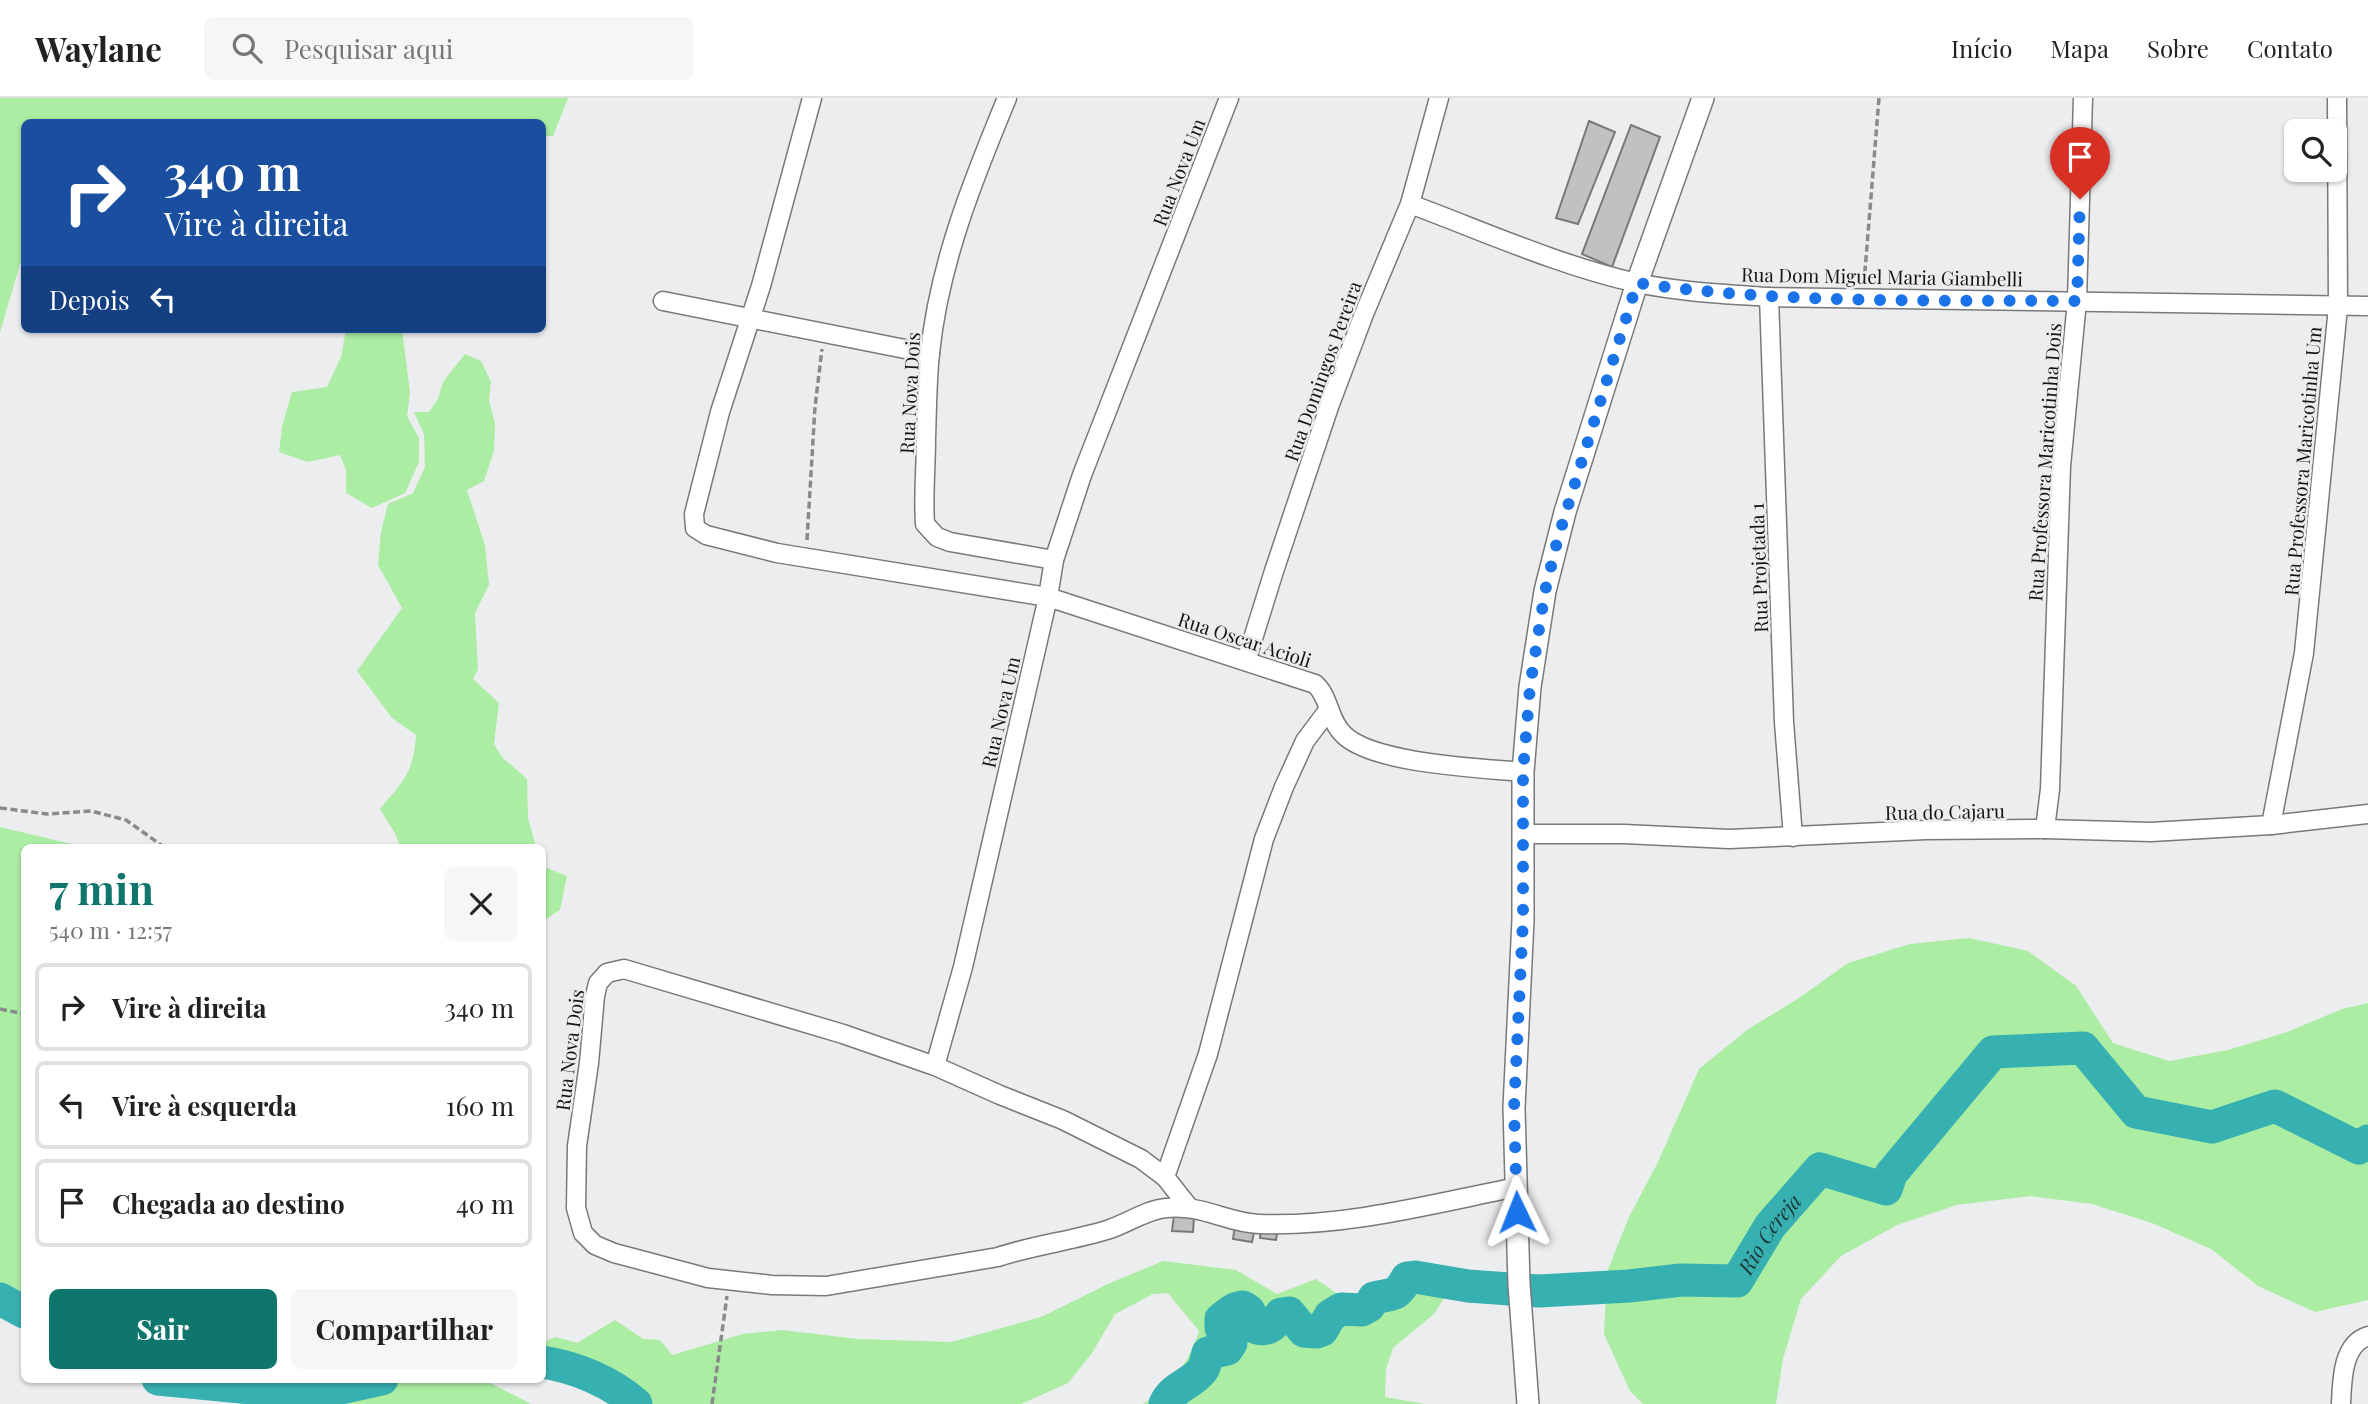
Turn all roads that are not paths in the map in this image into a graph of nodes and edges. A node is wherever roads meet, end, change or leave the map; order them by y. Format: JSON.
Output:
{"nodes":[{"id":1,"x":812,"y":98,"type":"edge"},
{"id":2,"x":1007,"y":98,"type":"edge"},
{"id":3,"x":1229,"y":98,"type":"edge"},
{"id":4,"x":1439,"y":98,"type":"edge"},
{"id":5,"x":1703,"y":98,"type":"edge"},
{"id":6,"x":2083,"y":98,"type":"edge"},
{"id":7,"x":2337,"y":98,"type":"edge"},
{"id":8,"x":1410,"y":204,"type":"junction"},
{"id":9,"x":1637,"y":283,"type":"junction"},
{"id":10,"x":1769,"y":298,"type":"junction"},
{"id":11,"x":663,"y":301,"type":"dead end"},
{"id":12,"x":2077,"y":301,"type":"junction"},
{"id":13,"x":2368,"y":306,"type":"edge"},
{"id":14,"x":2338,"y":307,"type":"junction"},
{"id":15,"x":751,"y":318,"type":"junction"},
{"id":16,"x":930,"y":354,"type":"junction"},
{"id":17,"x":1054,"y":560,"type":"junction"},
{"id":18,"x":1048,"y":597,"type":"junction"},
{"id":19,"x":1247,"y":661,"type":"junction"},
{"id":20,"x":1329,"y":709,"type":"junction"},
{"id":21,"x":1523,"y":772,"type":"junction"},
{"id":22,"x":2368,"y":814,"type":"edge"},
{"id":23,"x":2271,"y":825,"type":"junction"},
{"id":24,"x":2045,"y":829,"type":"junction"},
{"id":25,"x":1522,"y":834,"type":"junction"},
{"id":26,"x":1793,"y":837,"type":"junction"},
{"id":27,"x":935,"y":1066,"type":"junction"},
{"id":28,"x":1165,"y":1177,"type":"junction"},
{"id":29,"x":1517,"y":1187,"type":"junction"},
{"id":30,"x":1188,"y":1206,"type":"junction"},
{"id":31,"x":2368,"y":1336,"type":"edge"},
{"id":32,"x":2341,"y":1402,"type":"edge"},
{"id":33,"x":1528,"y":1404,"type":"edge"}],
"edges":[{"from":1,"to":15,"type":"street"},
{"from":2,"to":16,"type":"street","name":"Rua Nova Dois"},
{"from":3,"to":17,"type":"street","name":"Rua Nova Um"},
{"from":4,"to":8,"type":"street","name":"Rua Domingos Pereira"},
{"from":5,"to":9,"type":"street"},
{"from":6,"to":12,"type":"street","name":"Rua Professora Maricotinha Dois"},
{"from":7,"to":14,"type":"street","name":"Rua Professora Maricotinha Um"},
{"from":8,"to":9,"type":"street","name":"Rua Dom Miguel Maria Giambelli"},
{"from":8,"to":19,"type":"street","name":"Rua Domingos Pereira"},
{"from":9,"to":10,"type":"street","name":"Rua Dom Miguel Maria Giambelli"},
{"from":9,"to":21,"type":"street"},
{"from":10,"to":12,"type":"street","name":"Rua Dom Miguel Maria Giambelli"},
{"from":10,"to":26,"type":"street","name":"Rua Projetada 1"},
{"from":11,"to":15,"type":"street"},
{"from":12,"to":14,"type":"street","name":"Rua Dom Miguel Maria Giambelli"},
{"from":12,"to":24,"type":"street","name":"Rua Professora Maricotinha Dois"},
{"from":13,"to":14,"type":"street","name":"Rua Dom Miguel Maria Giambelli"},
{"from":14,"to":23,"type":"street","name":"Rua Professora Maricotinha Um"},
{"from":15,"to":16,"type":"street"},
{"from":15,"to":18,"type":"street","name":"Rua Oscar Acioli"},
{"from":16,"to":17,"type":"street","name":"Rua Nova Dois"},
{"from":17,"to":18,"type":"street","name":"Rua Nova Um"},
{"from":18,"to":19,"type":"street","name":"Rua Oscar Acioli"},
{"from":18,"to":27,"type":"street","name":"Rua Nova Um"},
{"from":19,"to":20,"type":"street","name":"Rua Oscar Acioli"},
{"from":20,"to":21,"type":"street","name":"Rua Oscar Acioli"},
{"from":20,"to":28,"type":"street"},
{"from":21,"to":25,"type":"street"},
{"from":22,"to":23,"type":"street","name":"Rua do Cajaru"},
{"from":23,"to":24,"type":"street","name":"Rua do Cajaru"},
{"from":24,"to":26,"type":"street","name":"Rua do Cajaru"},
{"from":25,"to":26,"type":"street","name":"Rua do Cajaru"},
{"from":25,"to":29,"type":"street"},
{"from":27,"to":28,"type":"street"},
{"from":27,"to":30,"type":"street","name":"Rua Nova Dois"},
{"from":28,"to":30,"type":"street"},
{"from":29,"to":30,"type":"street"},
{"from":29,"to":33,"type":"street"},
{"from":31,"to":32,"type":"street"}]}
